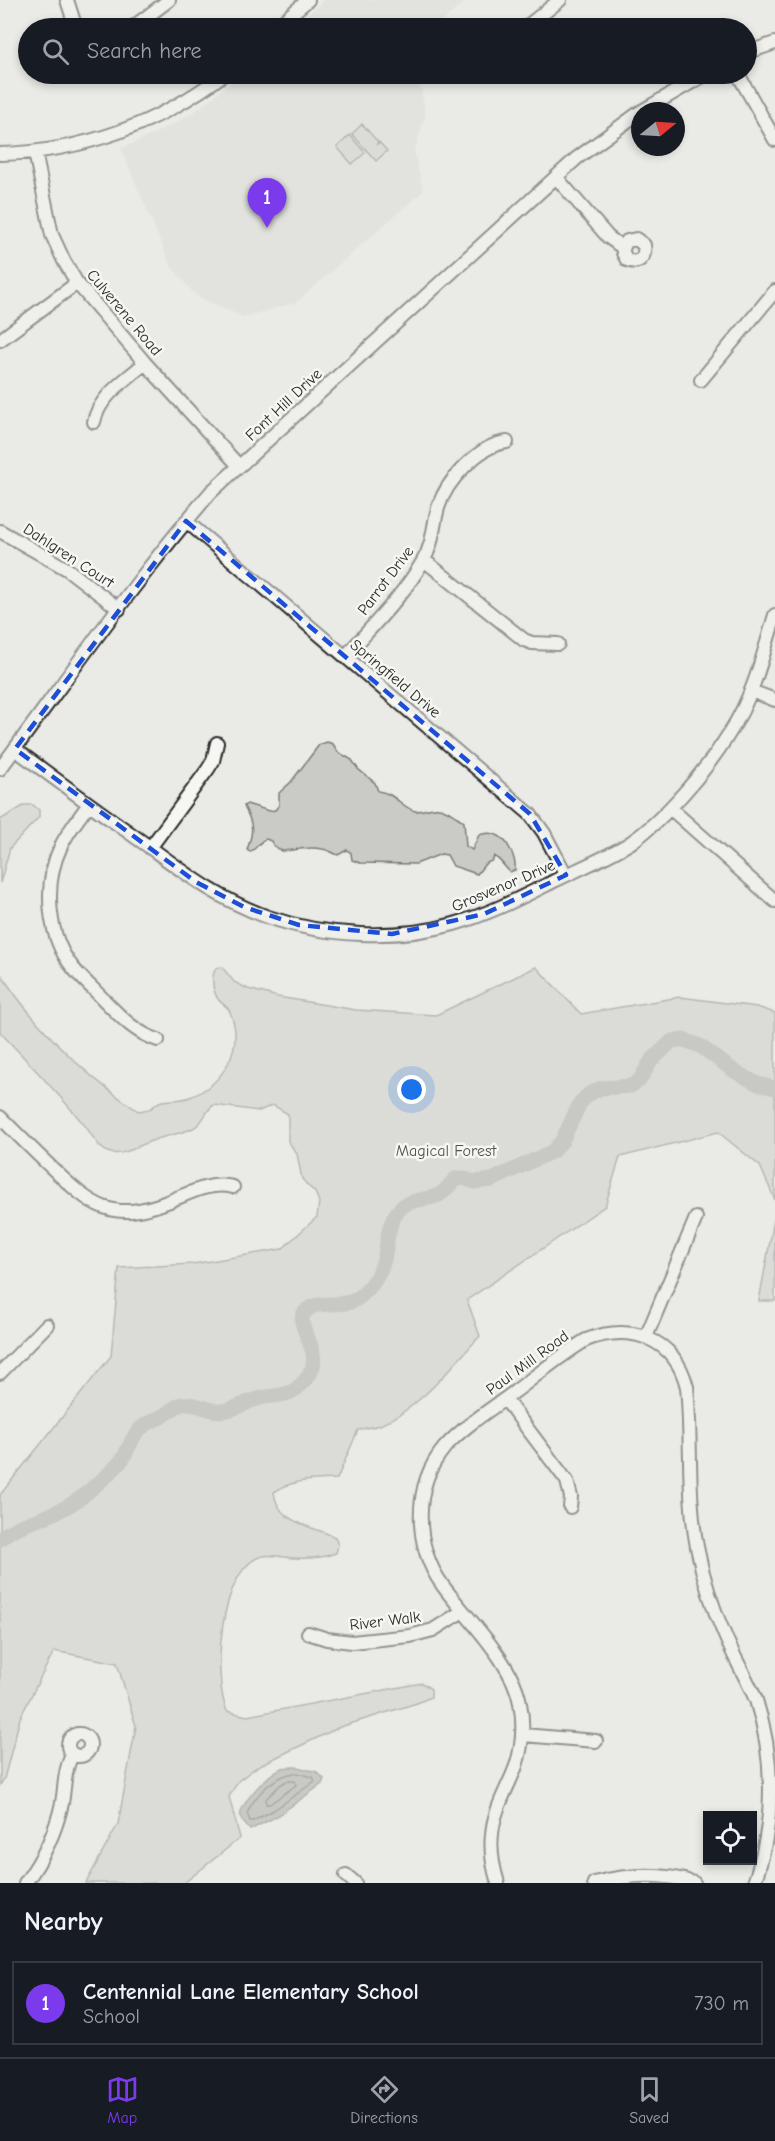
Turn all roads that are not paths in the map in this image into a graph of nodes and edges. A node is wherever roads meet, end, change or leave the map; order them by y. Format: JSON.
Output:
{"nodes":[{"id":1,"x":67,"y":0,"type":"edge"},
{"id":2,"x":169,"y":0,"type":"edge"},
{"id":3,"x":308,"y":0,"type":"edge"},
{"id":4,"x":560,"y":0,"type":"edge"},
{"id":5,"x":73,"y":18,"type":"edge"},
{"id":6,"x":145,"y":18,"type":"edge"},
{"id":7,"x":287,"y":18,"type":"edge"},
{"id":8,"x":538,"y":18,"type":"edge"},
{"id":9,"x":775,"y":43,"type":"edge"},
{"id":10,"x":757,"y":49,"type":"edge"},
{"id":11,"x":210,"y":84,"type":"edge"},
{"id":12,"x":689,"y":84,"type":"edge"},
{"id":13,"x":744,"y":84,"type":"edge"},
{"id":14,"x":658,"y":102,"type":"edge"},
{"id":15,"x":631,"y":119,"type":"edge"},
{"id":16,"x":775,"y":140,"type":"edge"},
{"id":17,"x":35,"y":152,"type":"junction"},
{"id":18,"x":0,"y":154,"type":"edge"},
{"id":19,"x":556,"y":177,"type":"junction"},
{"id":20,"x":623,"y":248,"type":"dead end"},
{"id":21,"x":77,"y":282,"type":"junction"},
{"id":22,"x":775,"y":291,"type":"edge"},
{"id":23,"x":0,"y":340,"type":"edge"},
{"id":24,"x":145,"y":363,"type":"junction"},
{"id":25,"x":701,"y":380,"type":"dead end"},
{"id":26,"x":94,"y":422,"type":"dead end"},
{"id":27,"x":507,"y":442,"type":"dead end"},
{"id":28,"x":239,"y":466,"type":"junction"},
{"id":29,"x":186,"y":521,"type":"junction"},
{"id":30,"x":0,"y":531,"type":"edge"},
{"id":31,"x":424,"y":560,"type":"junction"},
{"id":32,"x":119,"y":609,"type":"junction"},
{"id":33,"x":775,"y":615,"type":"edge"},
{"id":34,"x":558,"y":644,"type":"dead end"},
{"id":35,"x":345,"y":657,"type":"junction"},
{"id":36,"x":751,"y":691,"type":"junction"},
{"id":37,"x":775,"y":700,"type":"edge"},
{"id":38,"x":216,"y":743,"type":"dead end"},
{"id":39,"x":15,"y":748,"type":"junction"},
{"id":40,"x":0,"y":769,"type":"edge"},
{"id":41,"x":89,"y":804,"type":"junction"},
{"id":42,"x":670,"y":808,"type":"junction"},
{"id":43,"x":150,"y":848,"type":"junction"},
{"id":44,"x":566,"y":875,"type":"junction"},
{"id":45,"x":775,"y":901,"type":"edge"},
{"id":46,"x":158,"y":1040,"type":"dead end"},
{"id":47,"x":0,"y":1118,"type":"edge"},
{"id":48,"x":232,"y":1187,"type":"dead end"},
{"id":49,"x":696,"y":1218,"type":"dead end"},
{"id":50,"x":47,"y":1324,"type":"dead end"},
{"id":51,"x":646,"y":1337,"type":"junction"},
{"id":52,"x":0,"y":1373,"type":"edge"},
{"id":53,"x":505,"y":1399,"type":"junction"},
{"id":54,"x":570,"y":1507,"type":"dead end"},
{"id":55,"x":462,"y":1611,"type":"junction"},
{"id":56,"x":308,"y":1633,"type":"dead end"},
{"id":57,"x":523,"y":1735,"type":"junction"},
{"id":58,"x":596,"y":1741,"type":"dead end"},
{"id":59,"x":73,"y":1754,"type":"dead end"},
{"id":60,"x":773,"y":1815,"type":"edge"},
{"id":61,"x":25,"y":1883,"type":"edge"},
{"id":62,"x":498,"y":1883,"type":"edge"},
{"id":63,"x":594,"y":1883,"type":"edge"},
{"id":64,"x":694,"y":1883,"type":"edge"},
{"id":65,"x":754,"y":1883,"type":"edge"}],
"edges":[{"from":1,"to":5,"type":"street"},
{"from":2,"to":6,"type":"street"},
{"from":3,"to":7,"type":"street"},
{"from":4,"to":8,"type":"street"},
{"from":9,"to":10,"type":"street"},
{"from":11,"to":17,"type":"street"},
{"from":12,"to":14,"type":"street","name":"Font Hill Drive"},
{"from":13,"to":16,"type":"street"},
{"from":15,"to":19,"type":"street","name":"Font Hill Drive"},
{"from":17,"to":18,"type":"street"},
{"from":17,"to":21,"type":"street","name":"Culverene Road"},
{"from":19,"to":20,"type":"street"},
{"from":19,"to":28,"type":"street","name":"Font Hill Drive"},
{"from":21,"to":23,"type":"street"},
{"from":21,"to":24,"type":"street","name":"Culverene Road"},
{"from":22,"to":25,"type":"street"},
{"from":24,"to":26,"type":"street"},
{"from":24,"to":28,"type":"street","name":"Culverene Road"},
{"from":27,"to":31,"type":"street","name":"Parrot Drive"},
{"from":28,"to":29,"type":"street","name":"Font Hill Drive"},
{"from":29,"to":32,"type":"street","name":"Font Hill Drive"},
{"from":29,"to":35,"type":"street","name":"Springfield Drive"},
{"from":30,"to":32,"type":"street","name":"Dahlgren Court"},
{"from":31,"to":34,"type":"street"},
{"from":31,"to":35,"type":"street","name":"Parrot Drive"},
{"from":32,"to":39,"type":"street","name":"Font Hill Drive"},
{"from":33,"to":36,"type":"street","name":"Grosvenor Drive"},
{"from":35,"to":44,"type":"street","name":"Springfield Drive"},
{"from":36,"to":37,"type":"street"},
{"from":36,"to":42,"type":"street","name":"Grosvenor Drive"},
{"from":38,"to":43,"type":"street"},
{"from":39,"to":40,"type":"street","name":"Font Hill Drive"},
{"from":39,"to":41,"type":"street","name":"Grosvenor Drive"},
{"from":41,"to":43,"type":"street","name":"Grosvenor Drive"},
{"from":41,"to":46,"type":"street"},
{"from":42,"to":44,"type":"street","name":"Grosvenor Drive"},
{"from":42,"to":45,"type":"street"},
{"from":43,"to":44,"type":"street","name":"Grosvenor Drive"},
{"from":47,"to":48,"type":"street"},
{"from":49,"to":51,"type":"street"},
{"from":50,"to":52,"type":"street"},
{"from":51,"to":53,"type":"street","name":"Paul Mill Road"},
{"from":51,"to":60,"type":"street","name":"Paul Mill Road"},
{"from":53,"to":54,"type":"street"},
{"from":53,"to":55,"type":"street","name":"Paul Mill Road"},
{"from":55,"to":56,"type":"street","name":"River Walk"},
{"from":55,"to":57,"type":"street","name":"Paul Mill Road"},
{"from":57,"to":58,"type":"street"},
{"from":57,"to":62,"type":"street","name":"Paul Mill Road"},
{"from":59,"to":61,"type":"street"},
{"from":60,"to":65,"type":"street","name":"Paul Mill Road"},
{"from":63,"to":64,"type":"street"}]}
